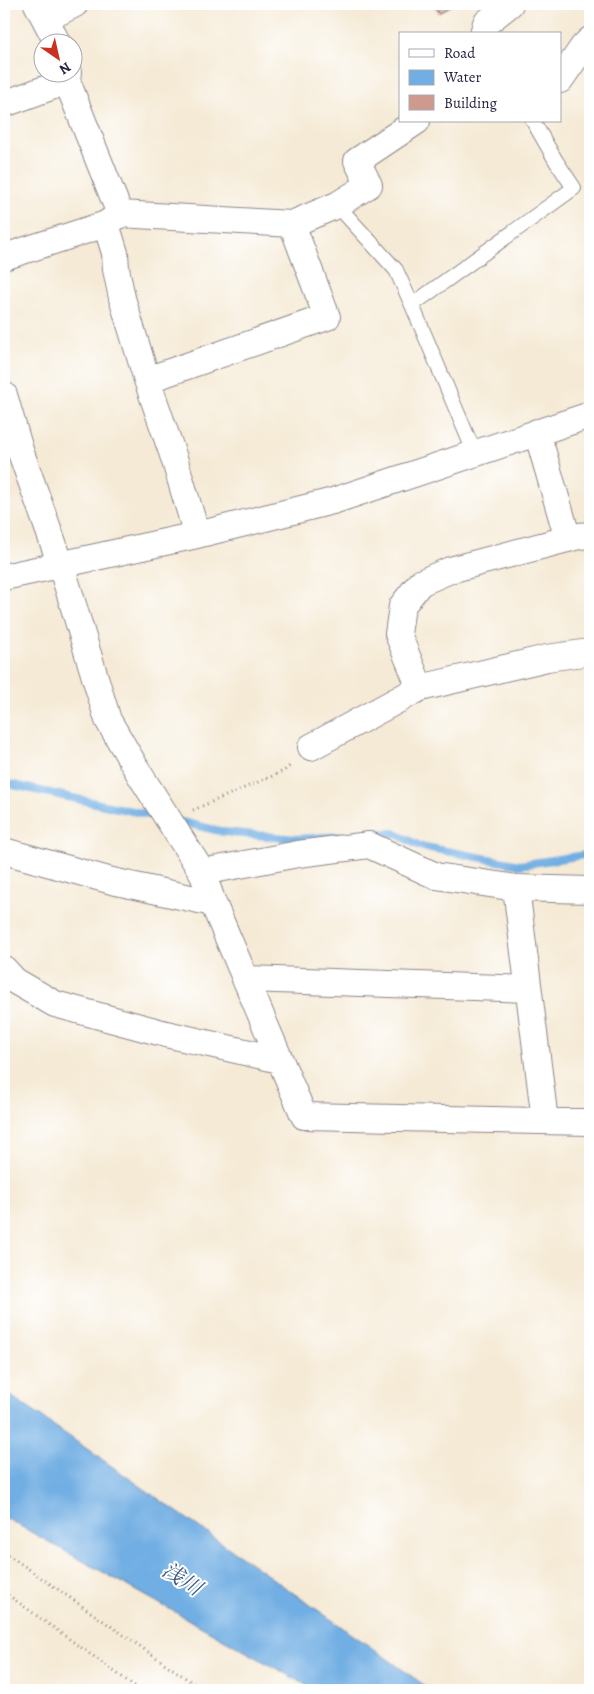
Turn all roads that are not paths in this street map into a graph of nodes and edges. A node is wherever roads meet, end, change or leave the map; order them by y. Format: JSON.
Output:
{"nodes":[{"id":1,"x":75,"y":4,"type":"edge"},
{"id":2,"x":510,"y":4,"type":"edge"},
{"id":3,"x":41,"y":11,"type":"edge"},
{"id":4,"x":52,"y":32,"type":"edge"},
{"id":5,"x":483,"y":32,"type":"edge"},
{"id":6,"x":590,"y":40,"type":"edge"},
{"id":7,"x":562,"y":77,"type":"edge"},
{"id":8,"x":56,"y":82,"type":"edge"},
{"id":9,"x":70,"y":82,"type":"edge"},
{"id":10,"x":4,"y":104,"type":"edge"},
{"id":11,"x":416,"y":122,"type":"edge"},
{"id":12,"x":534,"y":122,"type":"edge"},
{"id":13,"x":337,"y":205,"type":"junction"},
{"id":14,"x":113,"y":219,"type":"junction"},
{"id":15,"x":292,"y":224,"type":"junction"},
{"id":16,"x":4,"y":257,"type":"edge"},
{"id":17,"x":412,"y":305,"type":"junction"},
{"id":18,"x":146,"y":380,"type":"junction"},
{"id":19,"x":4,"y":395,"type":"edge"},
{"id":20,"x":590,"y":415,"type":"edge"},
{"id":21,"x":537,"y":432,"type":"junction"},
{"id":22,"x":12,"y":452,"type":"edge"},
{"id":23,"x":475,"y":454,"type":"junction"},
{"id":24,"x":197,"y":535,"type":"junction"},
{"id":25,"x":579,"y":537,"type":"edge"},
{"id":26,"x":61,"y":565,"type":"junction"},
{"id":27,"x":4,"y":577,"type":"edge"},
{"id":28,"x":590,"y":652,"type":"edge"},
{"id":29,"x":420,"y":688,"type":"junction"},
{"id":30,"x":311,"y":747,"type":"road end"},
{"id":31,"x":4,"y":851,"type":"edge"},
{"id":32,"x":202,"y":872,"type":"junction"},
{"id":33,"x":516,"y":888,"type":"junction"},
{"id":34,"x":590,"y":890,"type":"edge"},
{"id":35,"x":213,"y":903,"type":"junction"},
{"id":36,"x":4,"y":969,"type":"edge"},
{"id":37,"x":245,"y":979,"type":"junction"},
{"id":38,"x":528,"y":989,"type":"junction"},
{"id":39,"x":280,"y":1060,"type":"junction"},
{"id":40,"x":545,"y":1121,"type":"junction"},
{"id":41,"x":590,"y":1122,"type":"edge"}],
"edges":[{"from":1,"to":3,"type":"street"},
{"from":2,"to":5,"type":"street"},
{"from":3,"to":4,"type":"street"},
{"from":6,"to":7,"type":"street"},
{"from":8,"to":10,"type":"street"},
{"from":9,"to":14,"type":"street"},
{"from":11,"to":13,"type":"street"},
{"from":12,"to":17,"type":"lane"},
{"from":13,"to":15,"type":"street"},
{"from":13,"to":17,"type":"lane"},
{"from":14,"to":15,"type":"street"},
{"from":14,"to":16,"type":"street"},
{"from":14,"to":18,"type":"street"},
{"from":15,"to":18,"type":"street"},
{"from":17,"to":23,"type":"lane"},
{"from":18,"to":24,"type":"street"},
{"from":19,"to":22,"type":"street"},
{"from":20,"to":21,"type":"street"},
{"from":21,"to":23,"type":"street"},
{"from":21,"to":25,"type":"street"},
{"from":22,"to":26,"type":"street"},
{"from":23,"to":24,"type":"street"},
{"from":24,"to":26,"type":"street"},
{"from":25,"to":29,"type":"street"},
{"from":26,"to":27,"type":"street"},
{"from":26,"to":32,"type":"street"},
{"from":28,"to":29,"type":"street"},
{"from":29,"to":30,"type":"street"},
{"from":31,"to":35,"type":"street"},
{"from":32,"to":33,"type":"street"},
{"from":32,"to":35,"type":"street"},
{"from":33,"to":34,"type":"street"},
{"from":33,"to":38,"type":"street"},
{"from":35,"to":37,"type":"street"},
{"from":36,"to":39,"type":"street"},
{"from":37,"to":38,"type":"street"},
{"from":37,"to":39,"type":"street"},
{"from":38,"to":40,"type":"street"},
{"from":39,"to":40,"type":"street"},
{"from":40,"to":41,"type":"street"}]}
